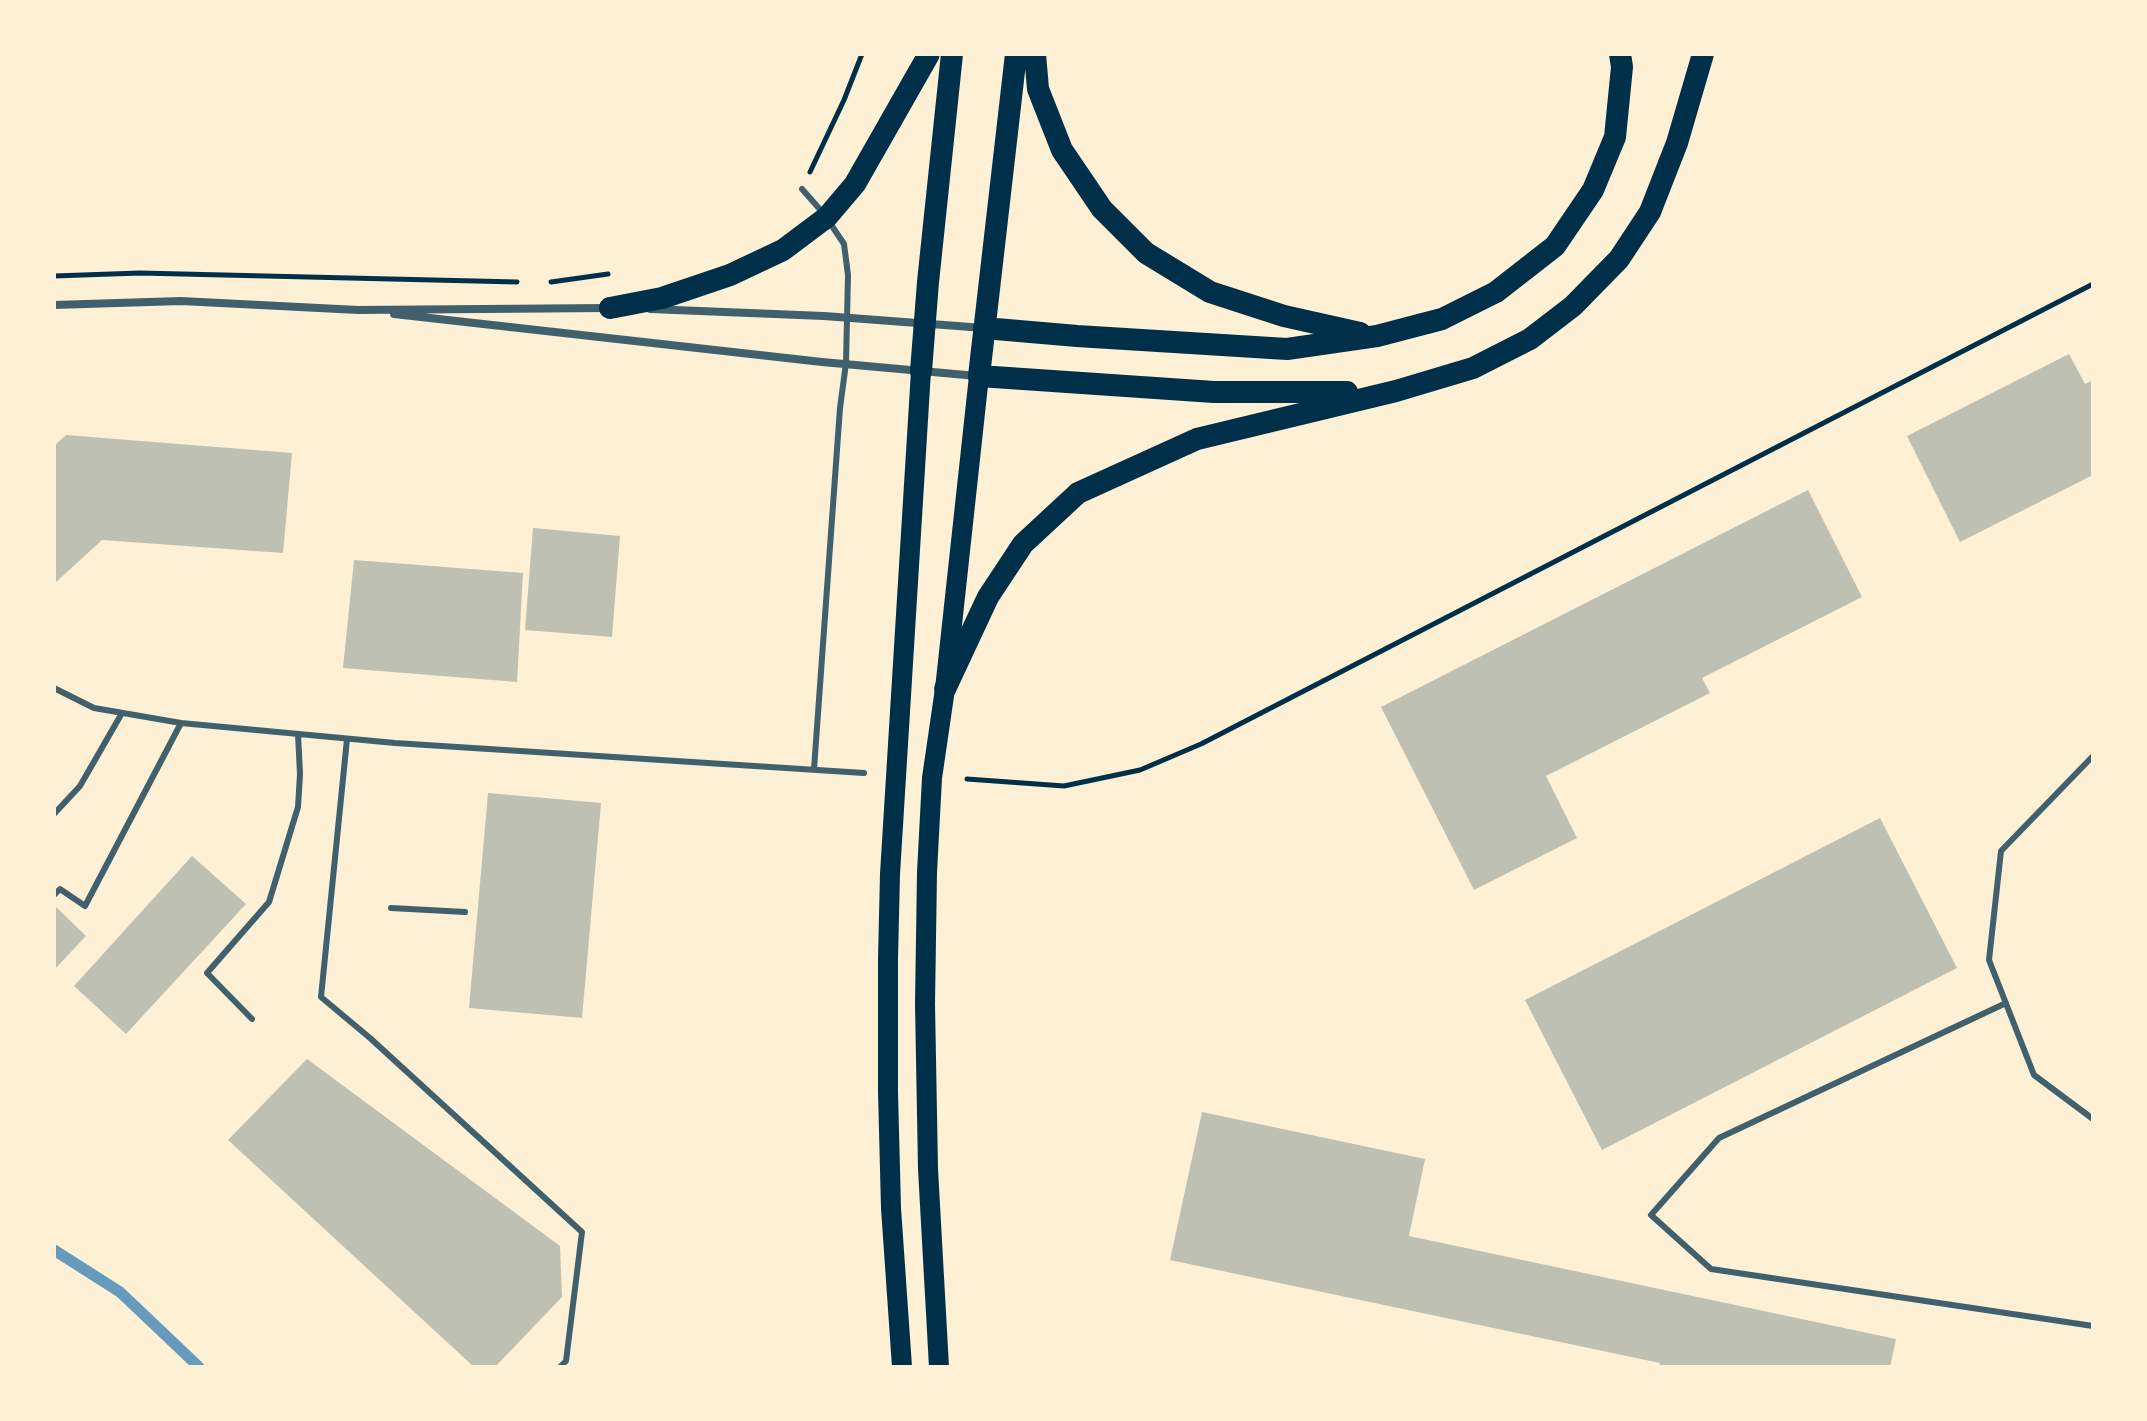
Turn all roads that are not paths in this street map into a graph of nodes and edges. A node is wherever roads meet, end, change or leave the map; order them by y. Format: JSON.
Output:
{"nodes":[{"id":1,"x":929,"y":54,"type":"edge"},
{"id":2,"x":952,"y":54,"type":"edge"},
{"id":3,"x":1016,"y":54,"type":"edge"},
{"id":4,"x":1035,"y":54,"type":"edge"},
{"id":5,"x":1620,"y":54,"type":"edge"},
{"id":6,"x":1703,"y":54,"type":"edge"},
{"id":7,"x":802,"y":189,"type":"road end"},
{"id":8,"x":827,"y":217,"type":"junction"},
{"id":9,"x":54,"y":305,"type":"edge"},
{"id":10,"x":610,"y":308,"type":"junction"},
{"id":11,"x":358,"y":310,"type":"junction"},
{"id":12,"x":847,"y":318,"type":"junction"},
{"id":13,"x":924,"y":324,"type":"junction"},
{"id":14,"x":984,"y":328,"type":"junction"},
{"id":15,"x":1377,"y":336,"type":"junction"},
{"id":16,"x":846,"y":363,"type":"junction"},
{"id":17,"x":921,"y":371,"type":"junction"},
{"id":18,"x":979,"y":376,"type":"junction"},
{"id":19,"x":1396,"y":391,"type":"junction"},
{"id":20,"x":54,"y":688,"type":"edge"},
{"id":21,"x":945,"y":689,"type":"junction"},
{"id":22,"x":122,"y":713,"type":"junction"},
{"id":23,"x":181,"y":723,"type":"junction"},
{"id":24,"x":298,"y":734,"type":"junction"},
{"id":25,"x":347,"y":739,"type":"junction"},
{"id":26,"x":2093,"y":756,"type":"edge"},
{"id":27,"x":814,"y":769,"type":"junction"},
{"id":28,"x":864,"y":773,"type":"dead end"},
{"id":29,"x":54,"y":814,"type":"edge"},
{"id":30,"x":54,"y":895,"type":"edge"},
{"id":31,"x":391,"y":908,"type":"dead end"},
{"id":32,"x":465,"y":912,"type":"dead end"},
{"id":33,"x":2006,"y":1003,"type":"junction"},
{"id":34,"x":252,"y":1019,"type":"dead end"},
{"id":35,"x":2093,"y":1119,"type":"edge"},
{"id":36,"x":2093,"y":1326,"type":"edge"},
{"id":37,"x":560,"y":1367,"type":"edge"},
{"id":38,"x":902,"y":1367,"type":"edge"},
{"id":39,"x":939,"y":1367,"type":"edge"}],
"edges":[{"from":1,"to":8,"type":"highway"},
{"from":2,"to":13,"type":"highway"},
{"from":3,"to":14,"type":"highway"},
{"from":4,"to":15,"type":"highway"},
{"from":5,"to":15,"type":"highway"},
{"from":6,"to":19,"type":"highway"},
{"from":7,"to":8,"type":"lane"},
{"from":8,"to":10,"type":"highway"},
{"from":8,"to":12,"type":"lane"},
{"from":9,"to":11,"type":"street"},
{"from":10,"to":11,"type":"street"},
{"from":10,"to":12,"type":"street"},
{"from":11,"to":16,"type":"street"},
{"from":12,"to":13,"type":"street"},
{"from":12,"to":16,"type":"lane"},
{"from":13,"to":14,"type":"street"},
{"from":13,"to":17,"type":"highway"},
{"from":14,"to":15,"type":"highway"},
{"from":14,"to":18,"type":"highway"},
{"from":16,"to":17,"type":"street"},
{"from":16,"to":27,"type":"lane"},
{"from":17,"to":18,"type":"street"},
{"from":17,"to":38,"type":"main road"},
{"from":18,"to":19,"type":"highway"},
{"from":18,"to":21,"type":"main road"},
{"from":19,"to":21,"type":"highway"},
{"from":20,"to":22,"type":"lane"},
{"from":21,"to":39,"type":"main road"},
{"from":22,"to":23,"type":"lane"},
{"from":22,"to":29,"type":"lane"},
{"from":23,"to":24,"type":"lane"},
{"from":23,"to":30,"type":"lane"},
{"from":24,"to":25,"type":"lane"},
{"from":24,"to":34,"type":"lane"},
{"from":25,"to":27,"type":"lane"},
{"from":25,"to":37,"type":"lane"},
{"from":26,"to":33,"type":"lane"},
{"from":27,"to":28,"type":"lane"},
{"from":31,"to":32,"type":"lane"},
{"from":33,"to":35,"type":"lane"},
{"from":33,"to":36,"type":"lane"}]}
